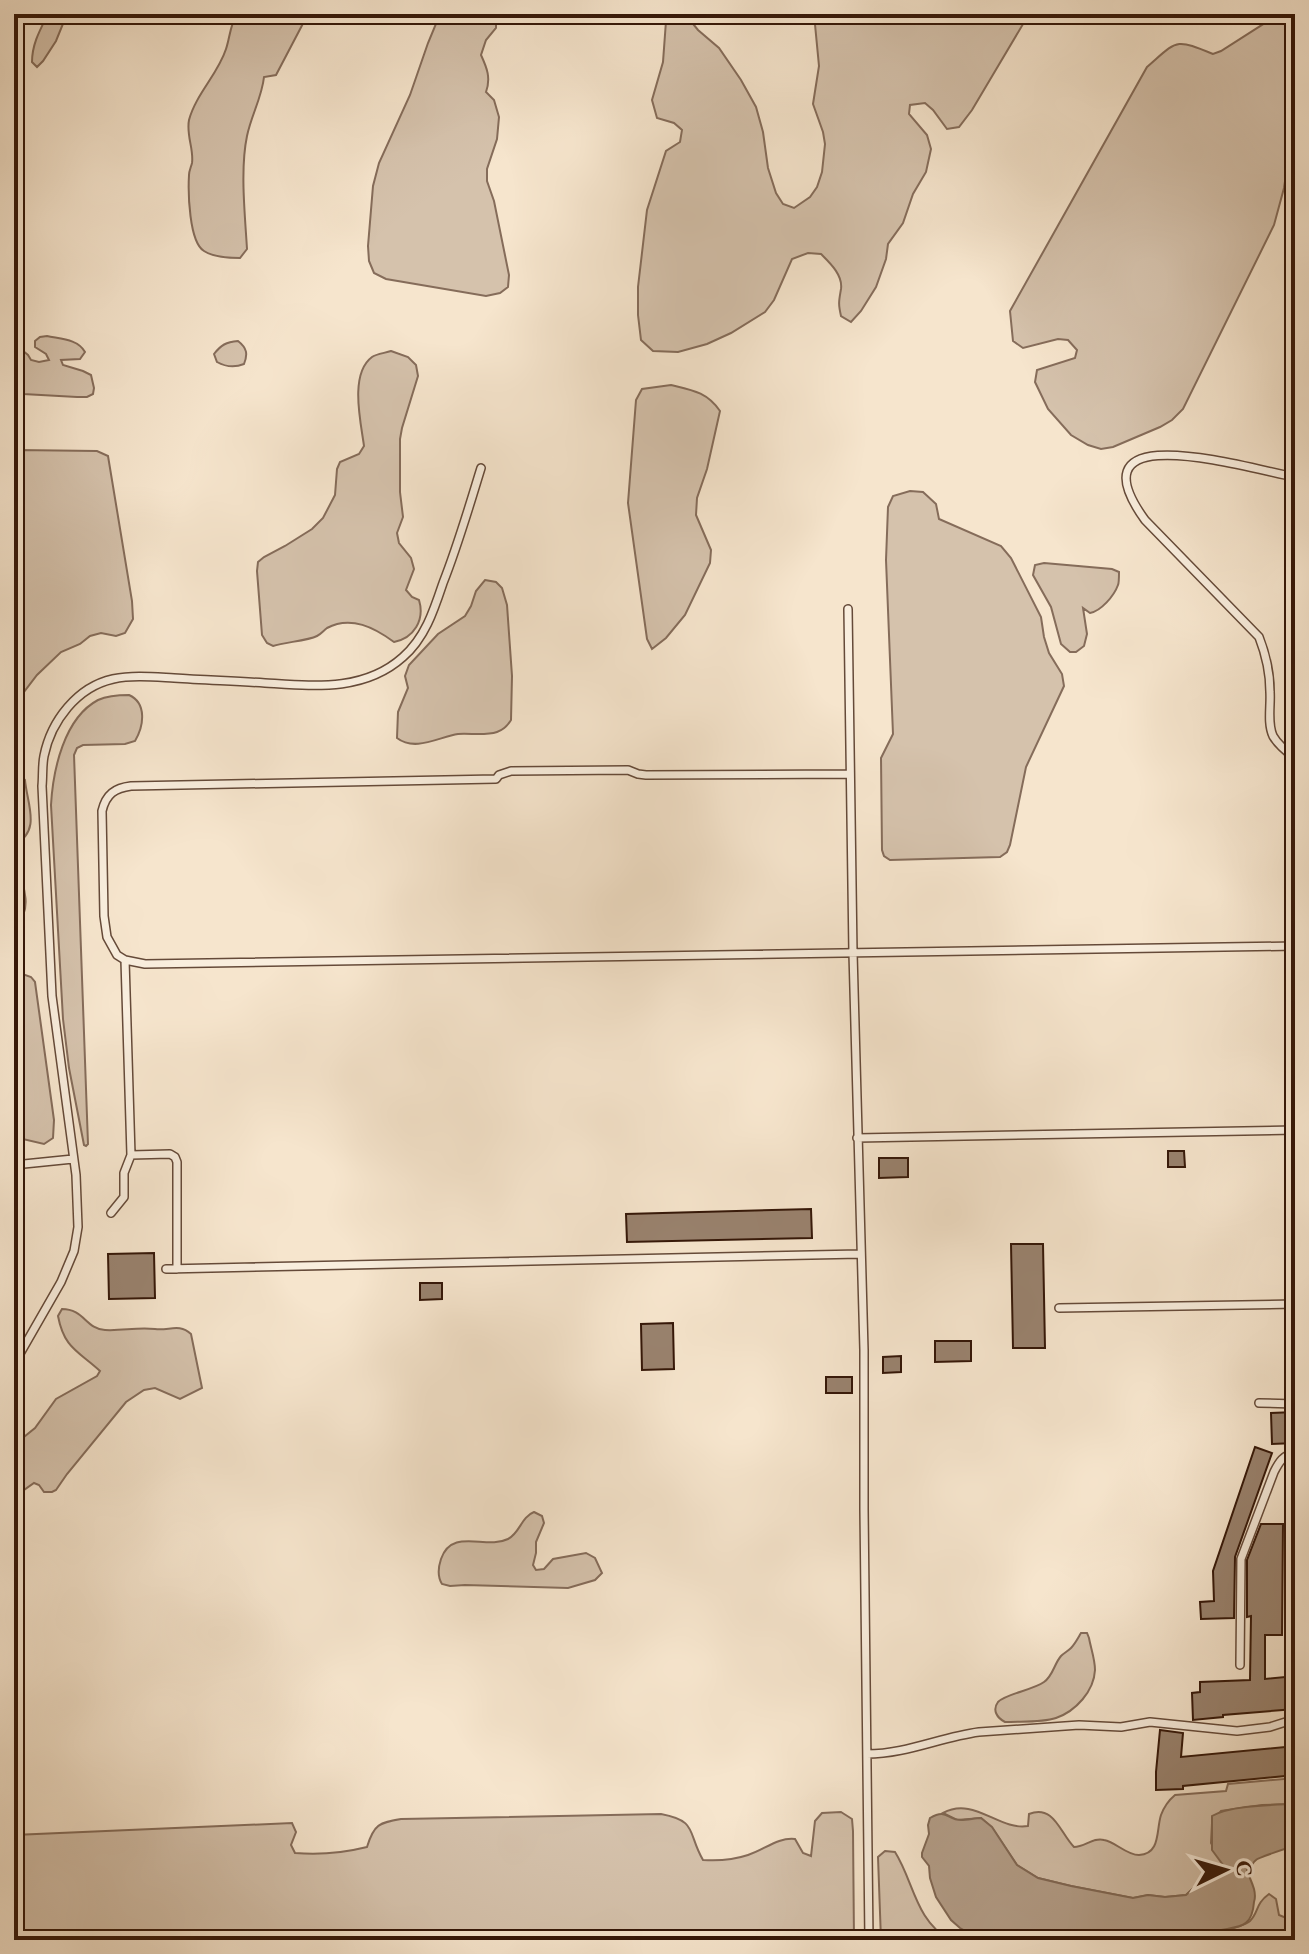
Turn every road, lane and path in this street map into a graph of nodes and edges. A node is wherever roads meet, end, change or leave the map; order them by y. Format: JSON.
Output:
{"nodes":[{"id":1,"x":481,"y":468,"type":"dead end"},
{"id":2,"x":1295,"y":477,"type":"edge"},
{"id":3,"x":848,"y":609,"type":"dead end"},
{"id":4,"x":1295,"y":758,"type":"edge"},
{"id":5,"x":850,"y":774,"type":"junction"},
{"id":6,"x":1295,"y":946,"type":"edge"},
{"id":7,"x":853,"y":953,"type":"junction"},
{"id":8,"x":125,"y":960,"type":"junction"},
{"id":9,"x":1295,"y":1130,"type":"edge"},
{"id":10,"x":857,"y":1138,"type":"junction"},
{"id":11,"x":131,"y":1155,"type":"junction"},
{"id":12,"x":73,"y":1159,"type":"junction"},
{"id":13,"x":14,"y":1165,"type":"edge"},
{"id":14,"x":111,"y":1213,"type":"dead end"},
{"id":15,"x":860,"y":1254,"type":"junction"},
{"id":16,"x":166,"y":1269,"type":"dead end"},
{"id":17,"x":177,"y":1269,"type":"junction"},
{"id":18,"x":1295,"y":1304,"type":"edge"},
{"id":19,"x":1059,"y":1308,"type":"dead end"},
{"id":20,"x":14,"y":1364,"type":"edge"},
{"id":21,"x":1259,"y":1403,"type":"dead end"},
{"id":22,"x":1295,"y":1404,"type":"edge"},
{"id":23,"x":1294,"y":1453,"type":"edge"},
{"id":24,"x":1291,"y":1654,"type":"dead end"},
{"id":25,"x":1240,"y":1665,"type":"dead end"},
{"id":26,"x":1295,"y":1719,"type":"edge"},
{"id":27,"x":867,"y":1754,"type":"junction"},
{"id":28,"x":869,"y":1940,"type":"edge"}],
"edges":[{"from":1,"to":12,"type":"lane"},
{"from":2,"to":4,"type":"lane"},
{"from":3,"to":5,"type":"lane"},
{"from":5,"to":7,"type":"lane"},
{"from":5,"to":8,"type":"lane"},
{"from":6,"to":7,"type":"lane"},
{"from":7,"to":8,"type":"lane"},
{"from":7,"to":10,"type":"lane"},
{"from":8,"to":11,"type":"lane"},
{"from":9,"to":10,"type":"lane"},
{"from":10,"to":15,"type":"lane"},
{"from":11,"to":14,"type":"lane"},
{"from":11,"to":17,"type":"lane"},
{"from":12,"to":13,"type":"lane"},
{"from":12,"to":20,"type":"lane"},
{"from":15,"to":17,"type":"lane"},
{"from":15,"to":27,"type":"lane"},
{"from":16,"to":17,"type":"lane"},
{"from":18,"to":19,"type":"lane"},
{"from":21,"to":22,"type":"lane"},
{"from":23,"to":24,"type":"lane"},
{"from":23,"to":25,"type":"lane"},
{"from":26,"to":27,"type":"lane"},
{"from":27,"to":28,"type":"lane"}]}
